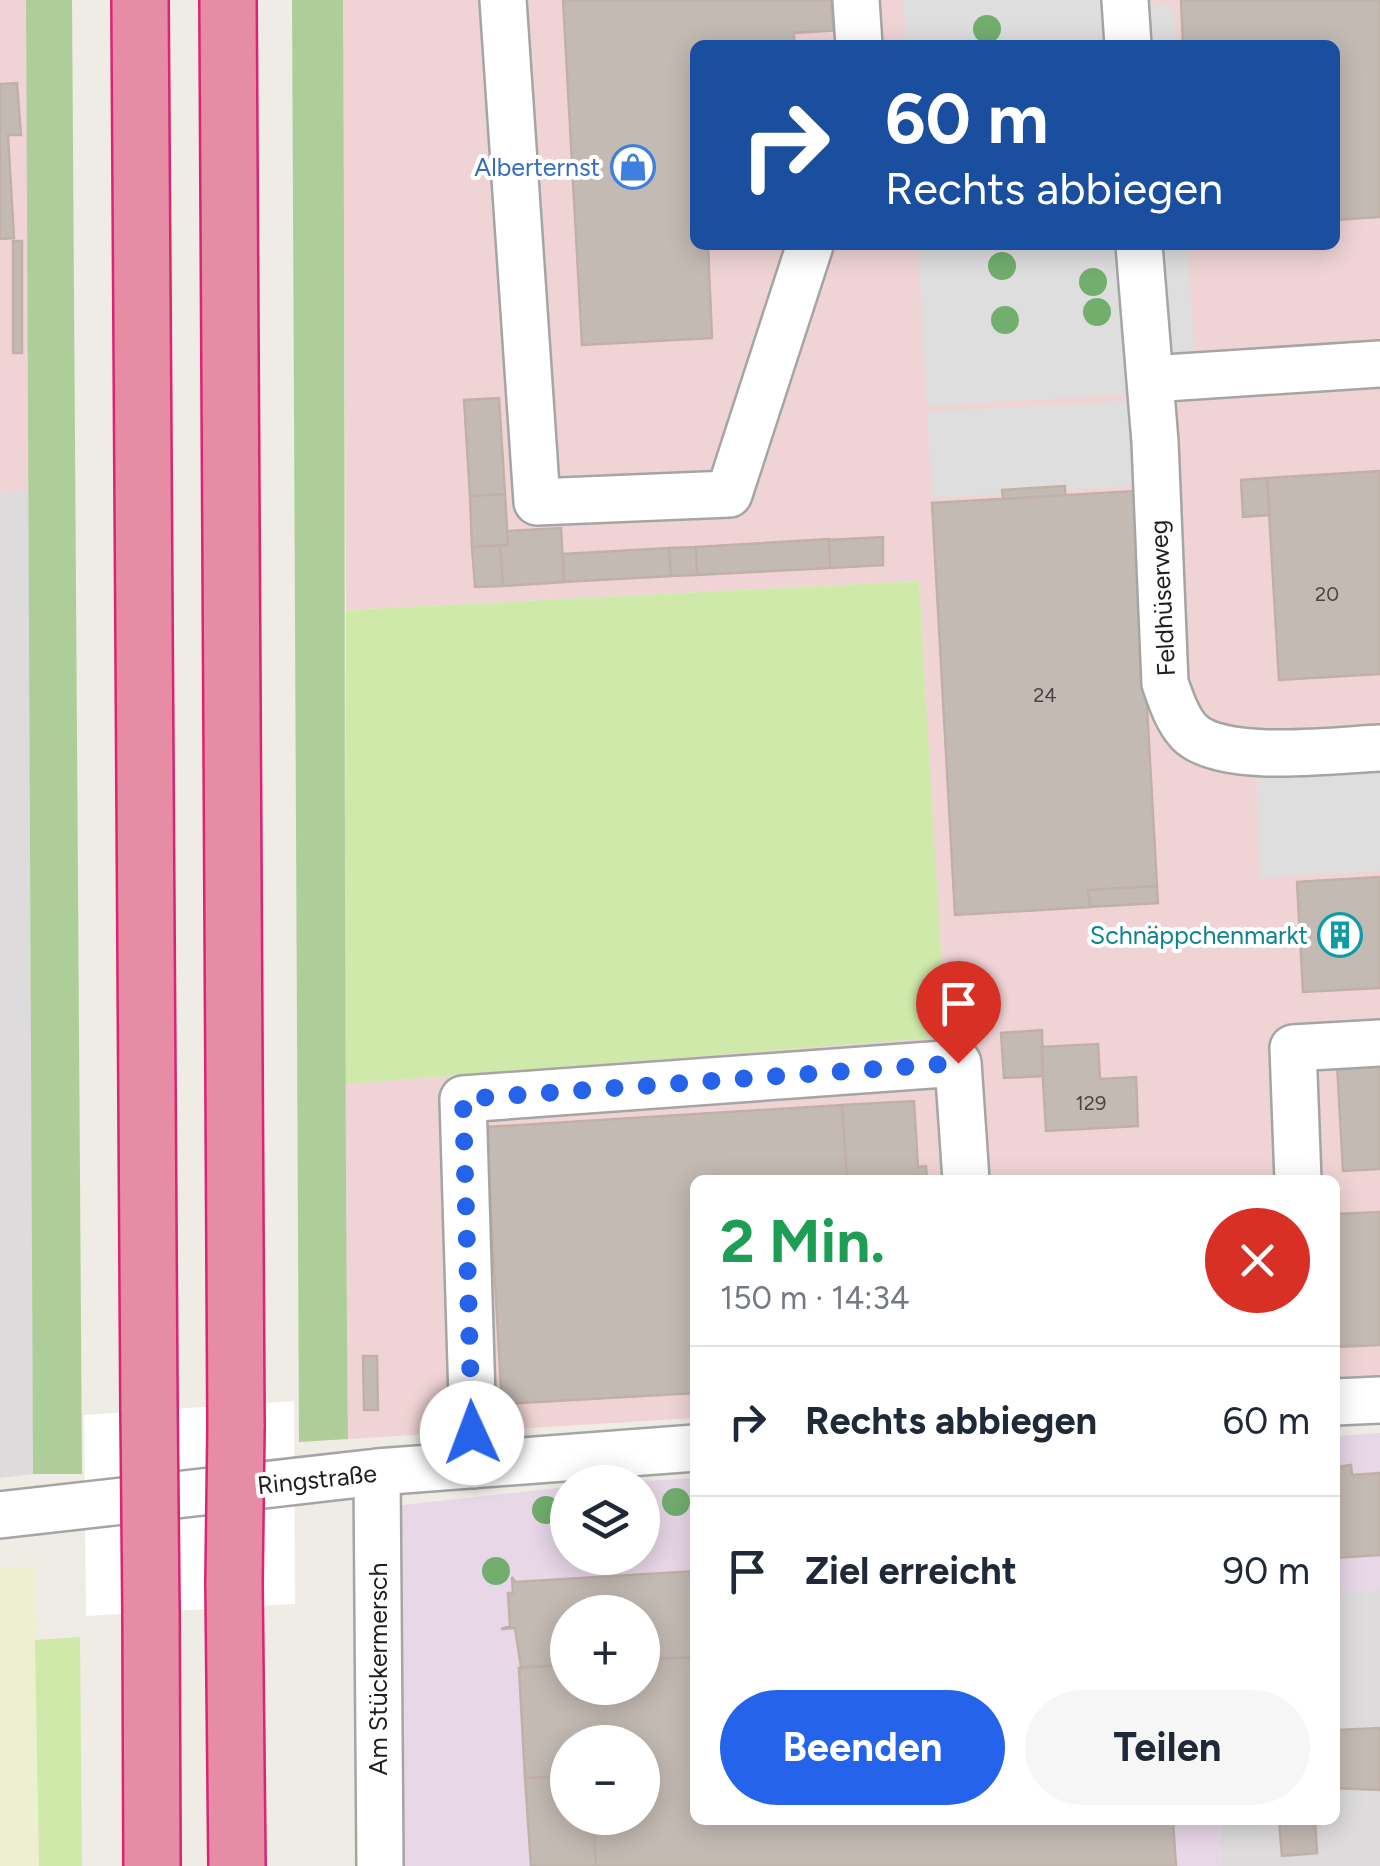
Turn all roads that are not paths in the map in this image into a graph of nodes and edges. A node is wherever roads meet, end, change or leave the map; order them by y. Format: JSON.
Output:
{"nodes":[{"id":1,"x":140,"y":0,"type":"edge"},
{"id":2,"x":228,"y":0,"type":"edge"},
{"id":3,"x":503,"y":0,"type":"edge"},
{"id":4,"x":856,"y":0,"type":"edge"},
{"id":5,"x":1125,"y":0,"type":"edge"},
{"id":6,"x":860,"y":40,"type":"edge"},
{"id":7,"x":1128,"y":40,"type":"edge"},
{"id":8,"x":808,"y":250,"type":"edge"},
{"id":9,"x":1139,"y":250,"type":"edge"},
{"id":10,"x":1380,"y":364,"type":"edge"},
{"id":11,"x":1150,"y":379,"type":"junction"},
{"id":12,"x":1380,"y":748,"type":"edge"},
{"id":13,"x":1380,"y":1043,"type":"edge"},
{"id":14,"x":966,"y":1175,"type":"edge"},
{"id":15,"x":1298,"y":1175,"type":"edge"},
{"id":16,"x":1380,"y":1400,"type":"edge"},
{"id":17,"x":1340,"y":1402,"type":"edge"},
{"id":18,"x":690,"y":1448,"type":"edge"},
{"id":19,"x":474,"y":1465,"type":"junction"},
{"id":20,"x":377,"y":1472,"type":"junction"},
{"id":21,"x":0,"y":1515,"type":"edge"},
{"id":22,"x":152,"y":1866,"type":"edge"},
{"id":23,"x":237,"y":1866,"type":"edge"},
{"id":24,"x":380,"y":1866,"type":"edge"}],
"edges":[{"from":1,"to":22,"type":"highway","bridge":true},
{"from":2,"to":23,"type":"highway","bridge":true},
{"from":3,"to":8,"type":"street"},
{"from":4,"to":6,"type":"street"},
{"from":5,"to":7,"type":"street"},
{"from":9,"to":11,"type":"street","name":"Feldhüserweg"},
{"from":10,"to":11,"type":"street"},
{"from":11,"to":12,"type":"street","name":"Feldhüserweg"},
{"from":13,"to":15,"type":"street"},
{"from":14,"to":19,"type":"street"},
{"from":16,"to":17,"type":"street"},
{"from":18,"to":19,"type":"street","name":"Ringstraße"},
{"from":19,"to":20,"type":"street","name":"Ringstraße"},
{"from":20,"to":21,"type":"street","name":"Ringstraße"},
{"from":20,"to":24,"type":"street","name":"Am Stückermersch"}]}
